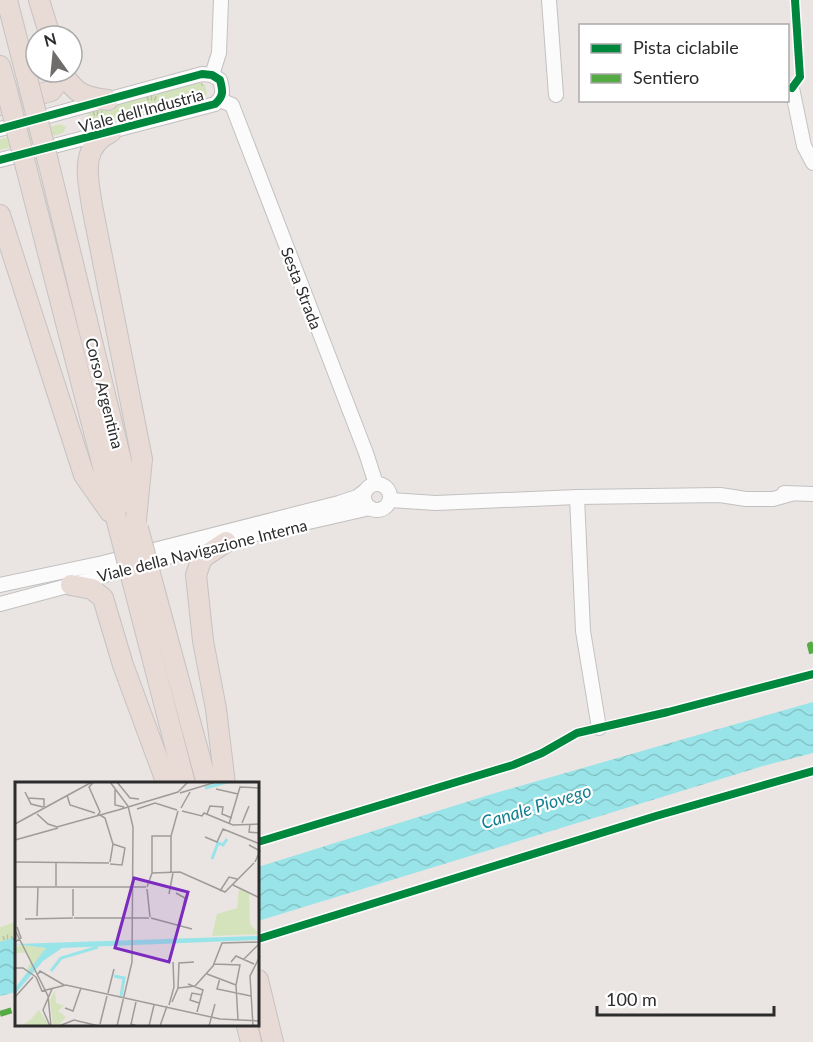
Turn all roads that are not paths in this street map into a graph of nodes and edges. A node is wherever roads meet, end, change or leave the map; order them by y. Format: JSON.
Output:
{"nodes":[{"id":1,"x":7,"y":0,"type":"edge"},
{"id":2,"x":39,"y":0,"type":"edge"},
{"id":3,"x":221,"y":0,"type":"edge"},
{"id":4,"x":549,"y":0,"type":"edge"},
{"id":5,"x":46,"y":24,"type":"edge"},
{"id":6,"x":0,"y":66,"type":"edge"},
{"id":7,"x":213,"y":75,"type":"junction"},
{"id":8,"x":57,"y":84,"type":"edge"},
{"id":9,"x":71,"y":84,"type":"edge"},
{"id":10,"x":789,"y":88,"type":"edge"},
{"id":11,"x":556,"y":95,"type":"dead end"},
{"id":12,"x":3,"y":96,"type":"edge"},
{"id":13,"x":108,"y":100,"type":"junction"},
{"id":14,"x":220,"y":100,"type":"junction"},
{"id":15,"x":0,"y":129,"type":"edge"},
{"id":16,"x":111,"y":132,"type":"junction"},
{"id":17,"x":0,"y":160,"type":"edge"},
{"id":18,"x":813,"y":163,"type":"edge"},
{"id":19,"x":0,"y":215,"type":"edge"},
{"id":20,"x":370,"y":487,"type":"junction"},
{"id":21,"x":813,"y":494,"type":"edge"},
{"id":22,"x":577,"y":497,"type":"junction"},
{"id":23,"x":390,"y":500,"type":"junction"},
{"id":24,"x":370,"y":508,"type":"junction"},
{"id":25,"x":128,"y":526,"type":"junction"},
{"id":26,"x":226,"y":542,"type":"junction"},
{"id":27,"x":143,"y":584,"type":"junction"},
{"id":28,"x":0,"y":585,"type":"edge"},
{"id":29,"x":71,"y":585,"type":"junction"},
{"id":30,"x":0,"y":604,"type":"edge"},
{"id":31,"x":599,"y":728,"type":"dead end"},
{"id":32,"x":166,"y":782,"type":"edge"},
{"id":33,"x":185,"y":782,"type":"edge"},
{"id":34,"x":206,"y":782,"type":"edge"},
{"id":35,"x":225,"y":782,"type":"edge"},
{"id":36,"x":260,"y":988,"type":"edge"},
{"id":37,"x":247,"y":1027,"type":"edge"},
{"id":38,"x":251,"y":1042,"type":"edge"},
{"id":39,"x":273,"y":1042,"type":"edge"}],
"edges":[{"from":1,"to":25,"type":"highway","name":"Corso Argentina","bridge":true},
{"from":2,"to":5,"type":"highway"},
{"from":3,"to":7,"type":"street"},
{"from":4,"to":11,"type":"street"},
{"from":6,"to":12,"type":"highway","name":"Corso Argentina"},
{"from":7,"to":13,"type":"street","name":"Viale dell'Industria"},
{"from":7,"to":14,"type":"street","name":"Viale dell'Industria"},
{"from":8,"to":12,"type":"highway"},
{"from":9,"to":13,"type":"highway"},
{"from":10,"to":18,"type":"street"},
{"from":12,"to":25,"type":"highway","name":"Corso Argentina","bridge":true},
{"from":13,"to":15,"type":"street","name":"Viale dell'Industria"},
{"from":14,"to":16,"type":"street","name":"Viale dell'Industria"},
{"from":14,"to":20,"type":"street","name":"Sesta Strada"},
{"from":16,"to":17,"type":"street","name":"Viale dell'Industria"},
{"from":16,"to":25,"type":"highway"},
{"from":19,"to":25,"type":"highway"},
{"from":20,"to":23,"type":"street"},
{"from":20,"to":24,"type":"street"},
{"from":20,"to":28,"type":"street","name":"Viale della Navigazione Interna"},
{"from":21,"to":22,"type":"street","name":"Viale della Navigazione Interna"},
{"from":22,"to":23,"type":"street","name":"Viale della Navigazione Interna"},
{"from":22,"to":31,"type":"street"},
{"from":23,"to":24,"type":"street","name":"Viale della Navigazione Interna"},
{"from":24,"to":26,"type":"street","name":"Viale della Navigazione Interna"},
{"from":25,"to":27,"type":"highway","name":"Corso Argentina","bridge":true},
{"from":26,"to":29,"type":"street","name":"Viale della Navigazione Interna"},
{"from":26,"to":35,"type":"highway"},
{"from":27,"to":33,"type":"highway","name":"Corso Argentina"},
{"from":27,"to":34,"type":"highway","name":"Corso Argentina"},
{"from":29,"to":30,"type":"street","name":"Viale della Navigazione Interna"},
{"from":29,"to":32,"type":"highway"},
{"from":36,"to":39,"type":"highway"},
{"from":37,"to":38,"type":"highway"}]}
